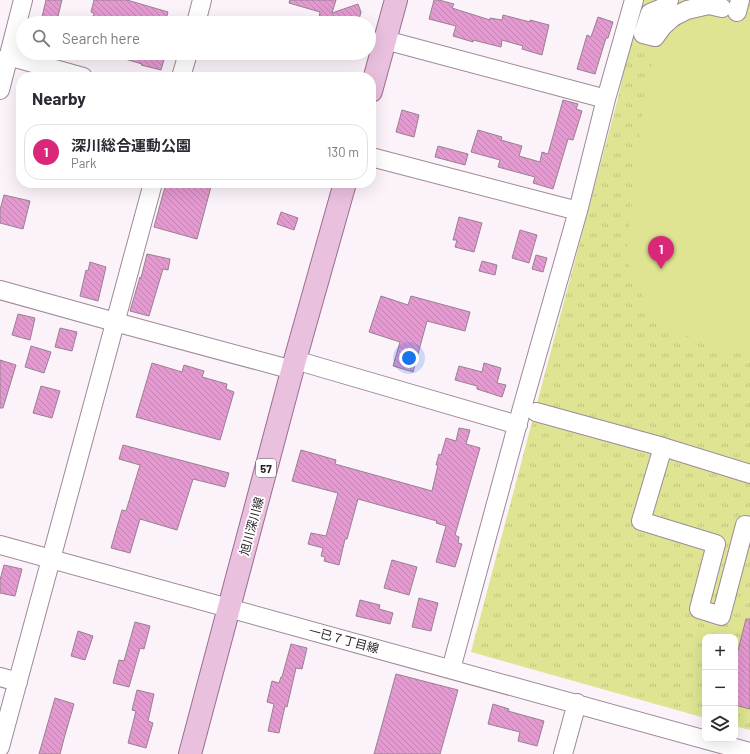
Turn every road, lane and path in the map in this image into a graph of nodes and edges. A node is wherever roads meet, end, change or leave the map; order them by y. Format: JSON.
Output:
{"nodes":[{"id":1,"x":23,"y":0,"type":"edge"},
{"id":2,"x":202,"y":0,"type":"edge"},
{"id":3,"x":396,"y":0,"type":"edge"},
{"id":4,"x":634,"y":0,"type":"edge"},
{"id":5,"x":669,"y":0,"type":"edge"},
{"id":6,"x":723,"y":5,"type":"edge"},
{"id":7,"x":19,"y":16,"type":"edge"},
{"id":8,"x":198,"y":16,"type":"edge"},
{"id":9,"x":16,"y":26,"type":"edge"},
{"id":10,"x":385,"y":40,"type":"junction"},
{"id":11,"x":8,"y":56,"type":"junction"},
{"id":12,"x":16,"y":58,"type":"edge"},
{"id":13,"x":22,"y":60,"type":"edge"},
{"id":14,"x":186,"y":60,"type":"edge"},
{"id":15,"x":65,"y":72,"type":"edge"},
{"id":16,"x":182,"y":72,"type":"edge"},
{"id":17,"x":376,"y":73,"type":"edge"},
{"id":18,"x":0,"y":90,"type":"edge"},
{"id":19,"x":606,"y":99,"type":"junction"},
{"id":20,"x":376,"y":157,"type":"edge"},
{"id":21,"x":152,"y":188,"type":"edge"},
{"id":22,"x":344,"y":188,"type":"edge"},
{"id":23,"x":578,"y":211,"type":"junction"},
{"id":24,"x":0,"y":290,"type":"edge"},
{"id":25,"x":115,"y":322,"type":"junction"},
{"id":26,"x":294,"y":365,"type":"junction"},
{"id":27,"x":536,"y":412,"type":"dead end"},
{"id":28,"x":518,"y":425,"type":"junction"},
{"id":29,"x":663,"y":447,"type":"junction"},
{"id":30,"x":750,"y":474,"type":"edge"},
{"id":31,"x":750,"y":526,"type":"edge"},
{"id":32,"x":0,"y":545,"type":"edge"},
{"id":33,"x":51,"y":559,"type":"junction"},
{"id":34,"x":228,"y":608,"type":"junction"},
{"id":35,"x":451,"y":669,"type":"junction"},
{"id":36,"x":0,"y":677,"type":"edge"},
{"id":37,"x":18,"y":682,"type":"junction"},
{"id":38,"x":577,"y":704,"type":"junction"},
{"id":39,"x":0,"y":747,"type":"edge"},
{"id":40,"x":750,"y":752,"type":"edge"},
{"id":41,"x":190,"y":754,"type":"edge"},
{"id":42,"x":563,"y":754,"type":"edge"}],
"edges":[{"from":1,"to":7,"type":"street"},
{"from":2,"to":8,"type":"street"},
{"from":3,"to":10,"type":"main road"},
{"from":4,"to":19,"type":"street"},
{"from":5,"to":6,"type":"street"},
{"from":9,"to":11,"type":"street"},
{"from":10,"to":17,"type":"main road"},
{"from":10,"to":19,"type":"street"},
{"from":11,"to":12,"type":"street"},
{"from":11,"to":18,"type":"street"},
{"from":13,"to":15,"type":"street"},
{"from":14,"to":16,"type":"street"},
{"from":19,"to":23,"type":"street"},
{"from":20,"to":23,"type":"street"},
{"from":21,"to":25,"type":"street"},
{"from":22,"to":26,"type":"main road","name":"旭川深川線","number":"57"},
{"from":23,"to":28,"type":"street"},
{"from":24,"to":25,"type":"street"},
{"from":25,"to":26,"type":"street"},
{"from":25,"to":33,"type":"street"},
{"from":26,"to":28,"type":"street"},
{"from":26,"to":34,"type":"main road","name":"旭川深川線","number":"57"},
{"from":27,"to":29,"type":"street"},
{"from":28,"to":35,"type":"street"},
{"from":29,"to":30,"type":"street"},
{"from":29,"to":31,"type":"street"},
{"from":32,"to":33,"type":"street","name":"一已７丁目線"},
{"from":33,"to":34,"type":"street","name":"一已７丁目線"},
{"from":33,"to":37,"type":"street"},
{"from":34,"to":35,"type":"street","name":"一已７丁目線"},
{"from":34,"to":41,"type":"main road","name":"旭川深川線","number":"57"},
{"from":35,"to":38,"type":"street","name":"一已７丁目線"},
{"from":36,"to":37,"type":"street"},
{"from":37,"to":39,"type":"street"},
{"from":38,"to":40,"type":"street","name":"一已７丁目線"},
{"from":38,"to":42,"type":"street"}]}
